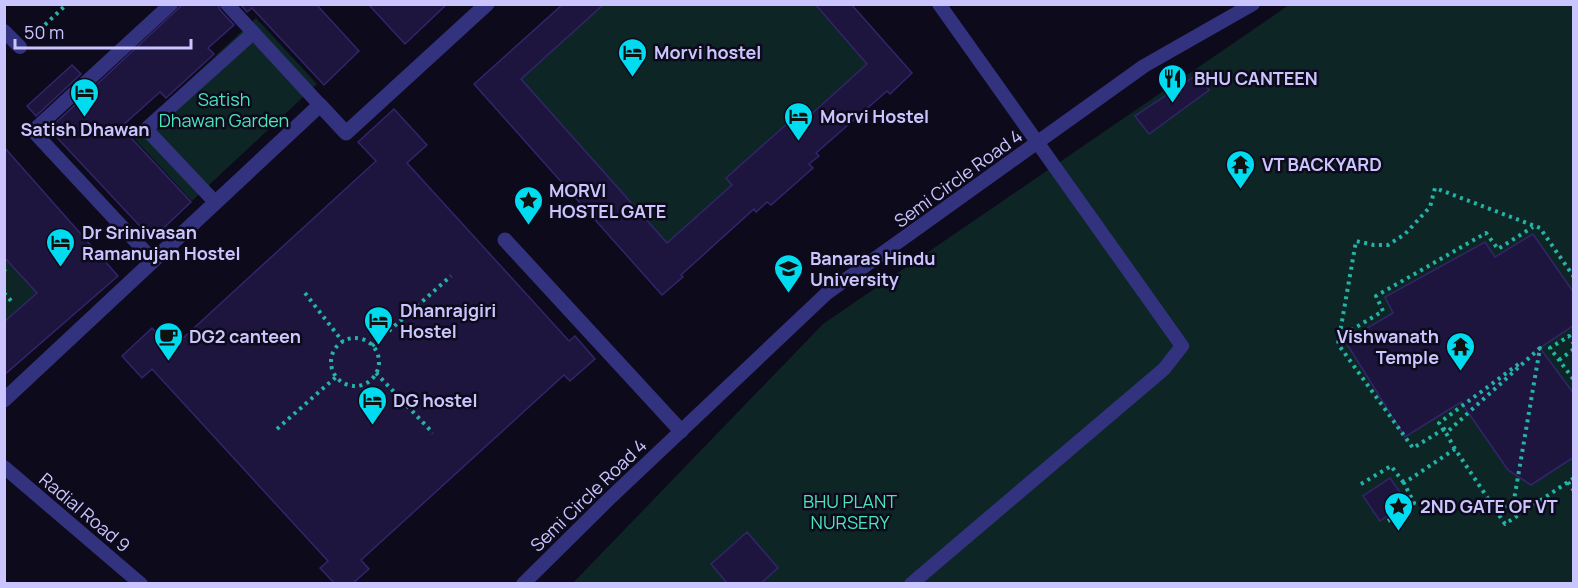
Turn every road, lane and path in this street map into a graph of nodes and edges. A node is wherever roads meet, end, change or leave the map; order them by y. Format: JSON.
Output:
{"nodes":[{"id":1,"x":67,"y":4,"type":"edge"},
{"id":2,"x":171,"y":4,"type":"edge"},
{"id":3,"x":227,"y":4,"type":"edge"},
{"id":4,"x":488,"y":4,"type":"edge"},
{"id":5,"x":939,"y":4,"type":"edge"},
{"id":6,"x":1254,"y":4,"type":"edge"},
{"id":7,"x":4,"y":31,"type":"edge"},
{"id":8,"x":254,"y":33,"type":"junction"},
{"id":9,"x":20,"y":47,"type":"joint"},
{"id":10,"x":320,"y":105,"type":"junction"},
{"id":11,"x":1037,"y":143,"type":"junction"},
{"id":12,"x":215,"y":202,"type":"junction"},
{"id":13,"x":1534,"y":226,"type":"junction"},
{"id":14,"x":505,"y":240,"type":"dead end"},
{"id":15,"x":153,"y":260,"type":"junction"},
{"id":16,"x":451,"y":276,"type":"dead end"},
{"id":17,"x":1574,"y":277,"type":"edge"},
{"id":18,"x":4,"y":293,"type":"edge"},
{"id":19,"x":305,"y":293,"type":"dead end"},
{"id":20,"x":14,"y":304,"type":"dead end"},
{"id":21,"x":1574,"y":334,"type":"edge"},
{"id":22,"x":1568,"y":337,"type":"junction"},
{"id":23,"x":1338,"y":338,"type":"junction"},
{"id":24,"x":343,"y":342,"type":"junction"},
{"id":25,"x":372,"y":346,"type":"junction"},
{"id":26,"x":1574,"y":346,"type":"edge"},
{"id":27,"x":1540,"y":348,"type":"junction"},
{"id":28,"x":1558,"y":360,"type":"junction"},
{"id":29,"x":376,"y":373,"type":"junction"},
{"id":30,"x":336,"y":377,"type":"junction"},
{"id":31,"x":1574,"y":380,"type":"edge"},
{"id":32,"x":4,"y":400,"type":"edge"},
{"id":33,"x":277,"y":429,"type":"dead end"},
{"id":34,"x":681,"y":431,"type":"junction"},
{"id":35,"x":1445,"y":431,"type":"junction"},
{"id":36,"x":433,"y":433,"type":"dead end"},
{"id":37,"x":1455,"y":449,"type":"junction"},
{"id":38,"x":4,"y":467,"type":"edge"},
{"id":39,"x":1574,"y":478,"type":"edge"},
{"id":40,"x":1568,"y":482,"type":"junction"},
{"id":41,"x":1404,"y":483,"type":"junction"},
{"id":42,"x":1361,"y":484,"type":"dead end"},
{"id":43,"x":1574,"y":491,"type":"edge"},
{"id":44,"x":1514,"y":500,"type":"junction"},
{"id":45,"x":1497,"y":511,"type":"junction"},
{"id":46,"x":1523,"y":512,"type":"junction"},
{"id":47,"x":1388,"y":521,"type":"dead end"},
{"id":48,"x":524,"y":583,"type":"edge"},
{"id":49,"x":141,"y":584,"type":"edge"},
{"id":50,"x":911,"y":584,"type":"edge"}],
"edges":[{"from":1,"to":9,"type":"path"},
{"from":2,"to":15,"type":"lane"},
{"from":3,"to":8,"type":"lane"},
{"from":4,"to":10,"type":"street"},
{"from":5,"to":11,"type":"lane"},
{"from":6,"to":11,"type":"lane","name":"Semi Circle Road 4"},
{"from":7,"to":9,"type":"lane"},
{"from":8,"to":10,"type":"lane"},
{"from":8,"to":12,"type":"lane"},
{"from":10,"to":12,"type":"street"},
{"from":11,"to":34,"type":"lane","name":"Semi Circle Road 4"},
{"from":11,"to":50,"type":"lane"},
{"from":12,"to":15,"type":"street"},
{"from":13,"to":17,"type":"path"},
{"from":13,"to":23,"type":"path"},
{"from":13,"to":23,"type":"path"},
{"from":14,"to":34,"type":"street"},
{"from":15,"to":32,"type":"street"},
{"from":16,"to":25,"type":"path"},
{"from":18,"to":20,"type":"path"},
{"from":19,"to":24,"type":"path"},
{"from":21,"to":22,"type":"path"},
{"from":22,"to":26,"type":"path"},
{"from":22,"to":28,"type":"path"},
{"from":23,"to":35,"type":"path"},
{"from":24,"to":25,"type":"path"},
{"from":24,"to":30,"type":"path"},
{"from":25,"to":29,"type":"path"},
{"from":26,"to":28,"type":"path"},
{"from":27,"to":35,"type":"path"},
{"from":27,"to":35,"type":"path"},
{"from":27,"to":44,"type":"path"},
{"from":28,"to":31,"type":"path"},
{"from":29,"to":30,"type":"path"},
{"from":29,"to":36,"type":"path"},
{"from":30,"to":33,"type":"path"},
{"from":34,"to":48,"type":"lane","name":"Semi Circle Road 4"},
{"from":35,"to":37,"type":"path"},
{"from":37,"to":41,"type":"path"},
{"from":37,"to":45,"type":"path"},
{"from":38,"to":49,"type":"lane","name":"Radial Road 9"},
{"from":39,"to":40,"type":"path"},
{"from":40,"to":43,"type":"path"},
{"from":40,"to":46,"type":"path"},
{"from":41,"to":42,"type":"path"},
{"from":41,"to":47,"type":"path"},
{"from":44,"to":45,"type":"path"},
{"from":44,"to":46,"type":"path"},
{"from":45,"to":46,"type":"path"}]}
